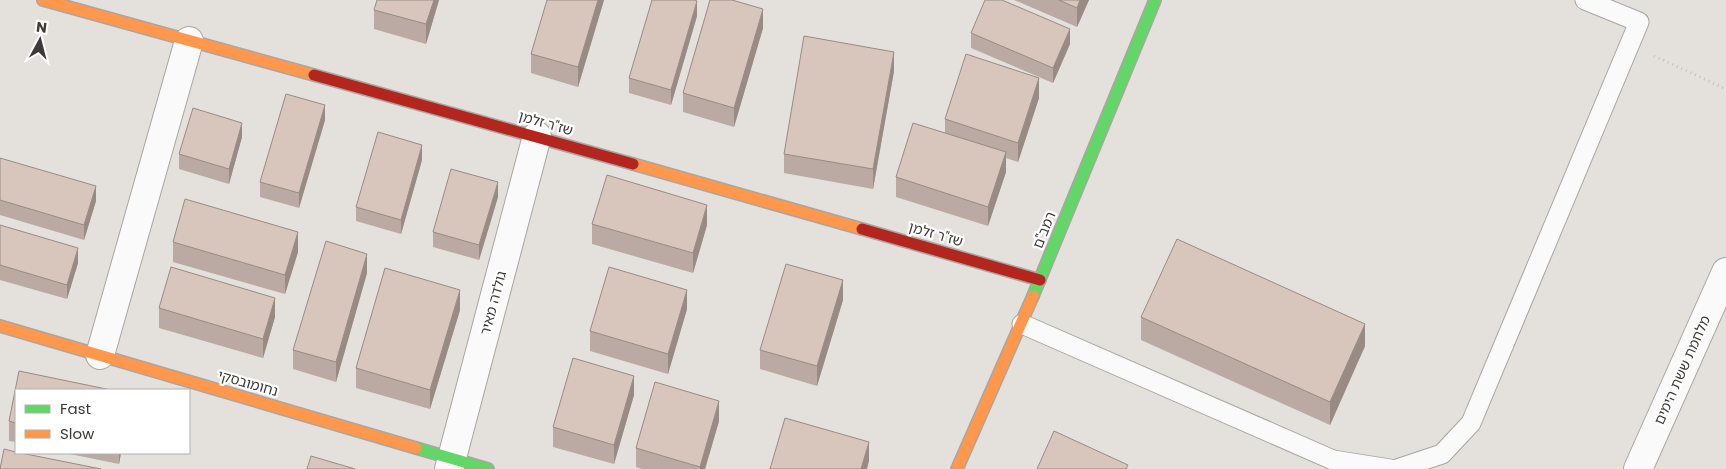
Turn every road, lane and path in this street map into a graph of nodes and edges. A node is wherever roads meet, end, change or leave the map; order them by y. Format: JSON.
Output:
{"nodes":[{"id":1,"x":43,"y":0,"type":"edge"},
{"id":2,"x":1155,"y":0,"type":"edge"},
{"id":3,"x":1585,"y":0,"type":"edge"},
{"id":4,"x":189,"y":41,"type":"junction"},
{"id":5,"x":1654,"y":56,"type":"dead end"},
{"id":6,"x":1726,"y":89,"type":"edge"},
{"id":7,"x":537,"y":136,"type":"junction"},
{"id":8,"x":1726,"y":272,"type":"edge"},
{"id":9,"x":1040,"y":280,"type":"junction"},
{"id":10,"x":1022,"y":324,"type":"junction"},
{"id":11,"x":0,"y":326,"type":"edge"},
{"id":12,"x":100,"y":355,"type":"junction"},
{"id":13,"x":451,"y":464,"type":"edge"},
{"id":14,"x":488,"y":469,"type":"edge"},
{"id":15,"x":957,"y":469,"type":"edge"},
{"id":16,"x":1390,"y":469,"type":"edge"},
{"id":17,"x":1396,"y":469,"type":"edge"},
{"id":18,"x":1638,"y":469,"type":"edge"}],
"edges":[{"from":1,"to":4,"type":"street","name":"שז\"ר זלמן"},
{"from":2,"to":9,"type":"street","name":"רמב\"ם"},
{"from":3,"to":17,"type":"lane"},
{"from":4,"to":7,"type":"street","name":"שז\"ר זלמן"},
{"from":4,"to":12,"type":"street"},
{"from":5,"to":6,"type":"path"},
{"from":7,"to":9,"type":"street","name":"שז\"ר זלמן"},
{"from":7,"to":13,"type":"street","name":"גולדה מאיר"},
{"from":8,"to":18,"type":"street","name":"מלחמת ששת הימים"},
{"from":9,"to":10,"type":"street","name":"רמב\"ם"},
{"from":10,"to":15,"type":"street","name":"רמב\"ם"},
{"from":10,"to":16,"type":"lane"},
{"from":11,"to":12,"type":"street","name":"נחומובסקי"},
{"from":12,"to":13,"type":"street","name":"נחומובסקי"},
{"from":13,"to":14,"type":"street","name":"נחומובסקי"}]}
